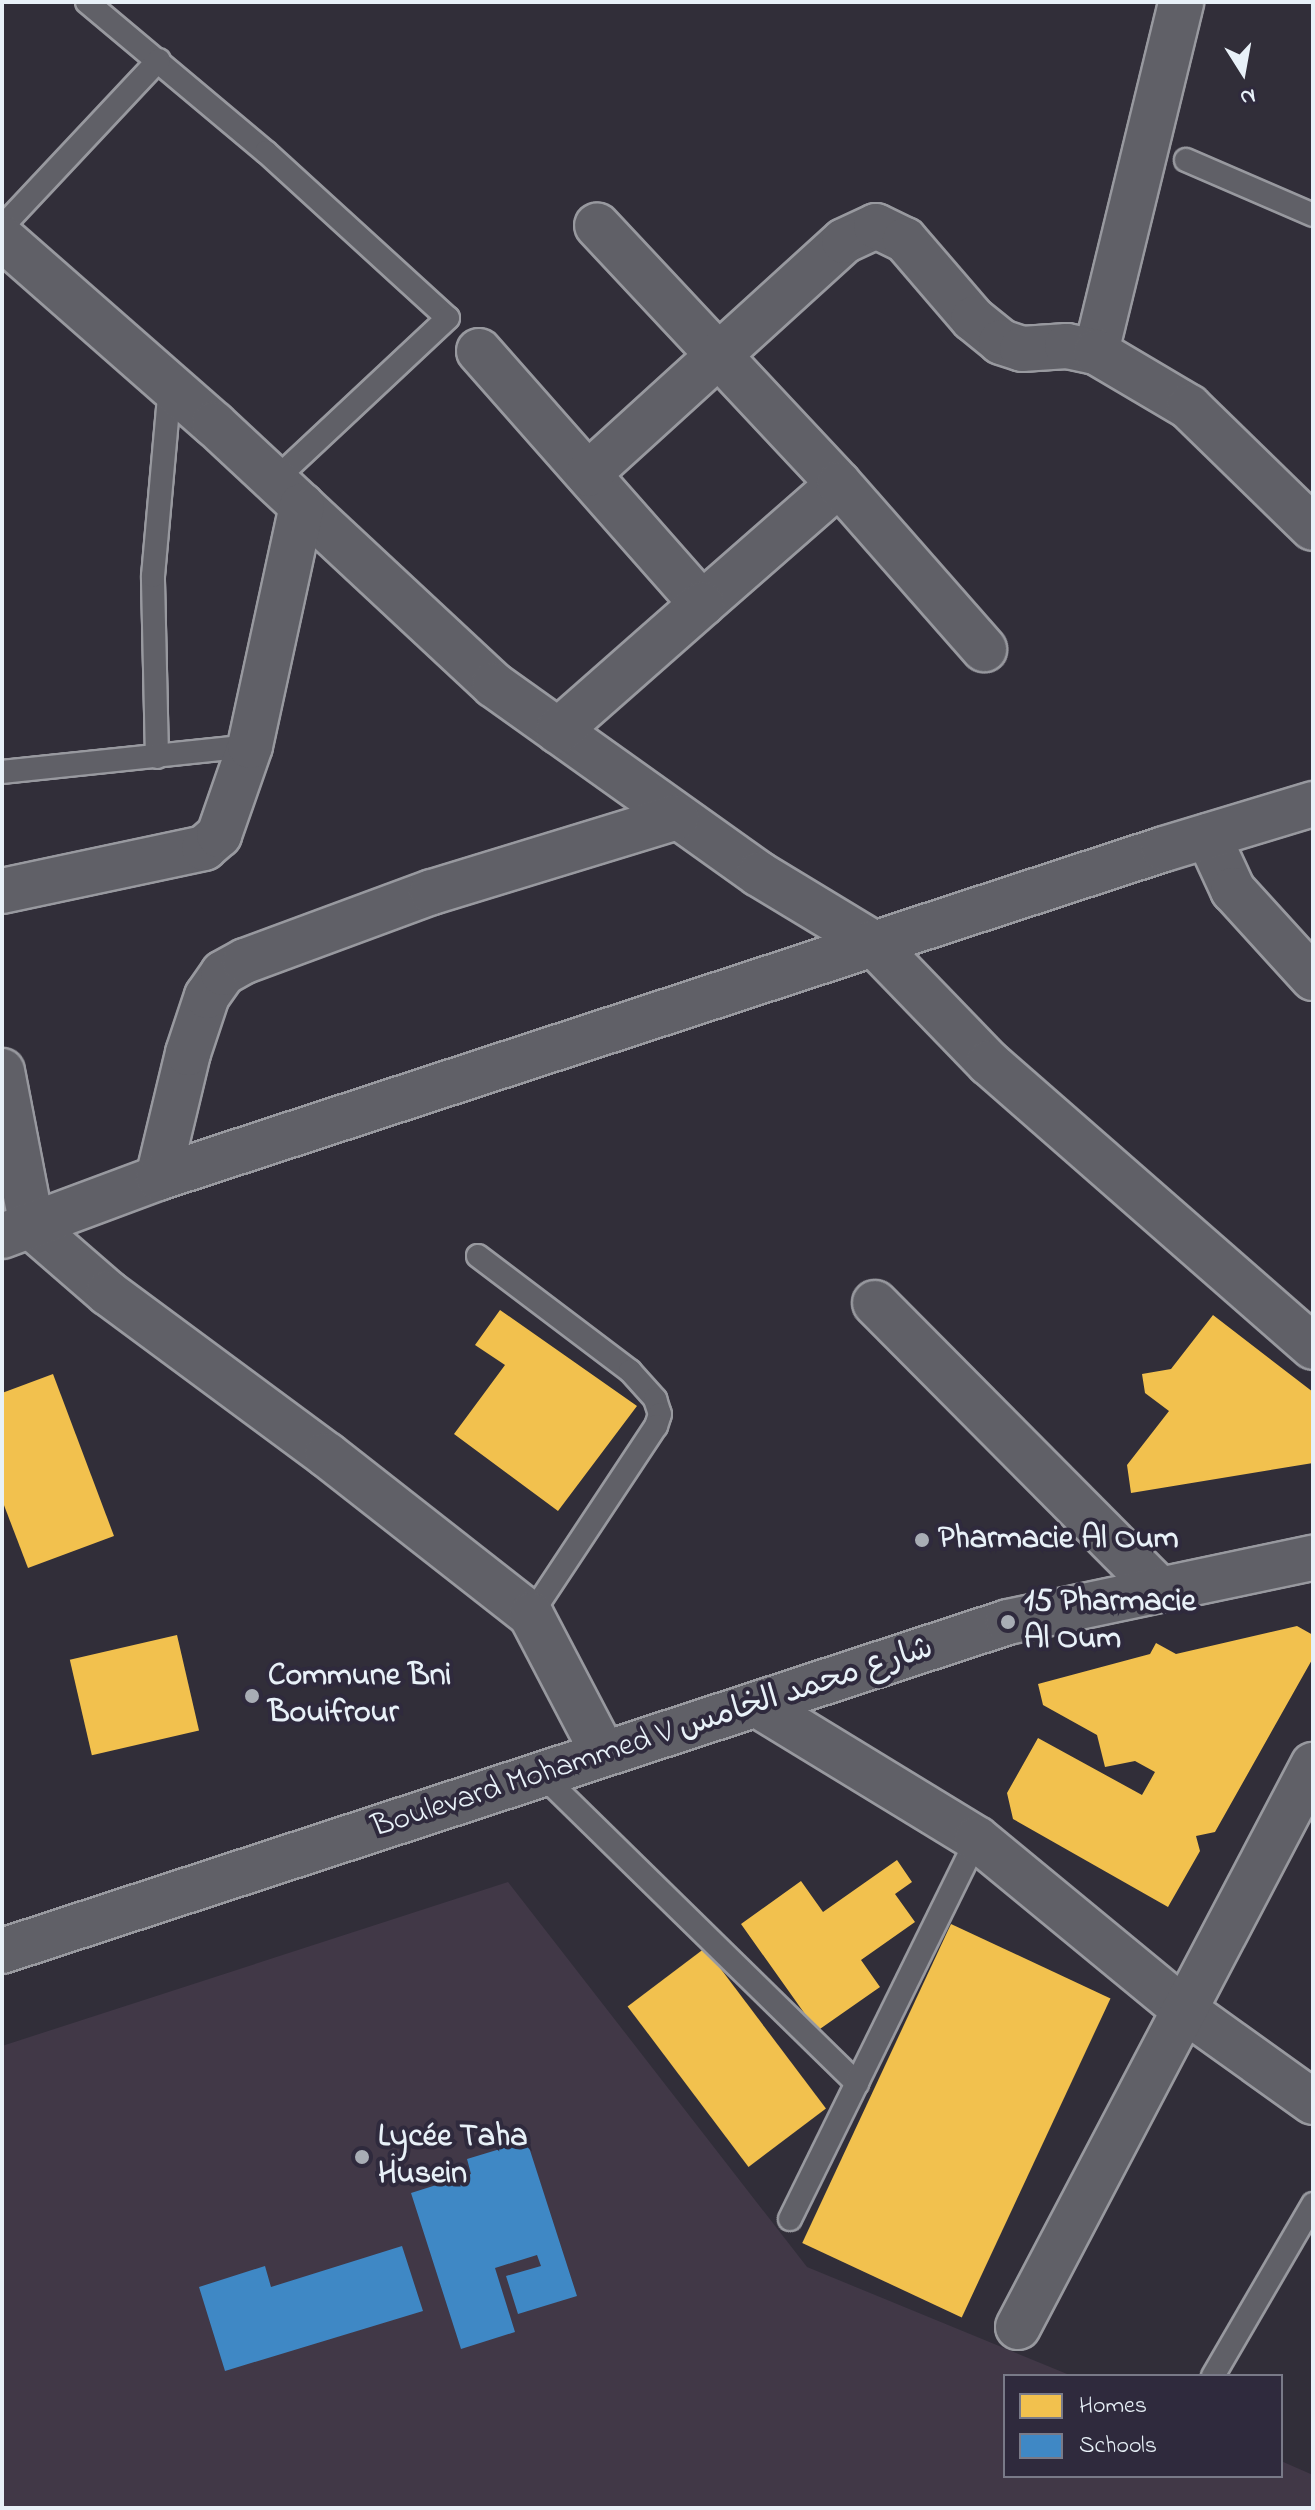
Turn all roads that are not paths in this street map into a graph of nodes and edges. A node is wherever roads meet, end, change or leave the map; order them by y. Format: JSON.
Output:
{"nodes":[{"id":1,"x":87,"y":2,"type":"edge"},
{"id":2,"x":1181,"y":2,"type":"edge"},
{"id":3,"x":159,"y":60,"type":"junction"},
{"id":4,"x":1186,"y":160,"type":"dead end"},
{"id":5,"x":1313,"y":215,"type":"edge"},
{"id":6,"x":597,"y":225,"type":"dead end"},
{"id":7,"x":2,"y":227,"type":"edge"},
{"id":8,"x":2,"y":238,"type":"edge"},
{"id":9,"x":479,"y":351,"type":"dead end"},
{"id":10,"x":1096,"y":352,"type":"junction"},
{"id":11,"x":719,"y":355,"type":"junction"},
{"id":12,"x":170,"y":387,"type":"junction"},
{"id":13,"x":588,"y":474,"type":"junction"},
{"id":14,"x":839,"y":484,"type":"junction"},
{"id":15,"x":287,"y":494,"type":"junction"},
{"id":16,"x":1313,"y":528,"type":"edge"},
{"id":17,"x":702,"y":604,"type":"junction"},
{"id":18,"x":984,"y":649,"type":"dead end"},
{"id":19,"x":558,"y":731,"type":"junction"},
{"id":20,"x":250,"y":746,"type":"junction"},
{"id":21,"x":157,"y":757,"type":"junction"},
{"id":22,"x":2,"y":772,"type":"edge"},
{"id":23,"x":1313,"y":804,"type":"edge"},
{"id":24,"x":677,"y":817,"type":"junction"},
{"id":25,"x":1208,"y":836,"type":"junction"},
{"id":26,"x":2,"y":891,"type":"edge"},
{"id":27,"x":873,"y":943,"type":"junction"},
{"id":28,"x":1313,"y":978,"type":"edge"},
{"id":29,"x":2,"y":1071,"type":"edge"},
{"id":30,"x":158,"y":1178,"type":"junction"},
{"id":31,"x":17,"y":1232,"type":"edge"},
{"id":32,"x":478,"y":1256,"type":"dead end"},
{"id":33,"x":875,"y":1303,"type":"dead end"},
{"id":34,"x":1313,"y":1347,"type":"edge"},
{"id":35,"x":1313,"y":1558,"type":"edge"},
{"id":36,"x":1159,"y":1589,"type":"junction"},
{"id":37,"x":531,"y":1615,"type":"junction"},
{"id":38,"x":759,"y":1706,"type":"junction"},
{"id":39,"x":603,"y":1753,"type":"junction"},
{"id":40,"x":1313,"y":1765,"type":"edge"},
{"id":41,"x":542,"y":1775,"type":"junction"},
{"id":42,"x":977,"y":1839,"type":"junction"},
{"id":43,"x":2,"y":1951,"type":"edge"},
{"id":44,"x":1186,"y":2011,"type":"junction"},
{"id":45,"x":857,"y":2083,"type":"junction"},
{"id":46,"x":1313,"y":2102,"type":"edge"},
{"id":47,"x":1313,"y":2204,"type":"edge"},
{"id":48,"x":790,"y":2219,"type":"dead end"},
{"id":49,"x":1018,"y":2327,"type":"dead end"},
{"id":50,"x":1214,"y":2374,"type":"edge"}],
"edges":[{"from":1,"to":3,"type":"lane"},
{"from":2,"to":10,"type":"street"},
{"from":3,"to":7,"type":"lane"},
{"from":3,"to":15,"type":"lane"},
{"from":4,"to":5,"type":"lane"},
{"from":6,"to":11,"type":"street"},
{"from":8,"to":12,"type":"street"},
{"from":9,"to":13,"type":"street"},
{"from":10,"to":11,"type":"street"},
{"from":10,"to":16,"type":"street"},
{"from":11,"to":13,"type":"street"},
{"from":11,"to":14,"type":"street"},
{"from":12,"to":15,"type":"street"},
{"from":12,"to":21,"type":"lane"},
{"from":13,"to":17,"type":"street"},
{"from":14,"to":17,"type":"street"},
{"from":14,"to":18,"type":"street"},
{"from":15,"to":19,"type":"street"},
{"from":15,"to":20,"type":"street"},
{"from":17,"to":19,"type":"street"},
{"from":19,"to":24,"type":"street"},
{"from":20,"to":21,"type":"lane"},
{"from":20,"to":26,"type":"street"},
{"from":21,"to":22,"type":"lane"},
{"from":23,"to":25,"type":"street"},
{"from":24,"to":27,"type":"street"},
{"from":24,"to":30,"type":"street"},
{"from":25,"to":27,"type":"street"},
{"from":25,"to":28,"type":"street"},
{"from":27,"to":30,"type":"street"},
{"from":27,"to":34,"type":"street"},
{"from":29,"to":31,"type":"street"},
{"from":30,"to":31,"type":"street"},
{"from":31,"to":37,"type":"street"},
{"from":32,"to":37,"type":"lane"},
{"from":33,"to":36,"type":"street"},
{"from":35,"to":36,"type":"street","name":"Boulevard Mohammed V شارع محمد الخامس"},
{"from":36,"to":38,"type":"street","name":"Boulevard Mohammed V شارع محمد الخامس"},
{"from":37,"to":39,"type":"street"},
{"from":38,"to":39,"type":"street","name":"Boulevard Mohammed V شارع محمد الخامس"},
{"from":38,"to":42,"type":"street"},
{"from":39,"to":41,"type":"street","name":"Boulevard Mohammed V شارع محمد الخامس"},
{"from":40,"to":44,"type":"street"},
{"from":41,"to":43,"type":"street","name":"Boulevard Mohammed V شارع محمد الخامس"},
{"from":41,"to":45,"type":"lane"},
{"from":42,"to":44,"type":"street"},
{"from":42,"to":45,"type":"lane"},
{"from":44,"to":46,"type":"street"},
{"from":44,"to":49,"type":"street"},
{"from":45,"to":48,"type":"lane"},
{"from":47,"to":50,"type":"lane"}]}
